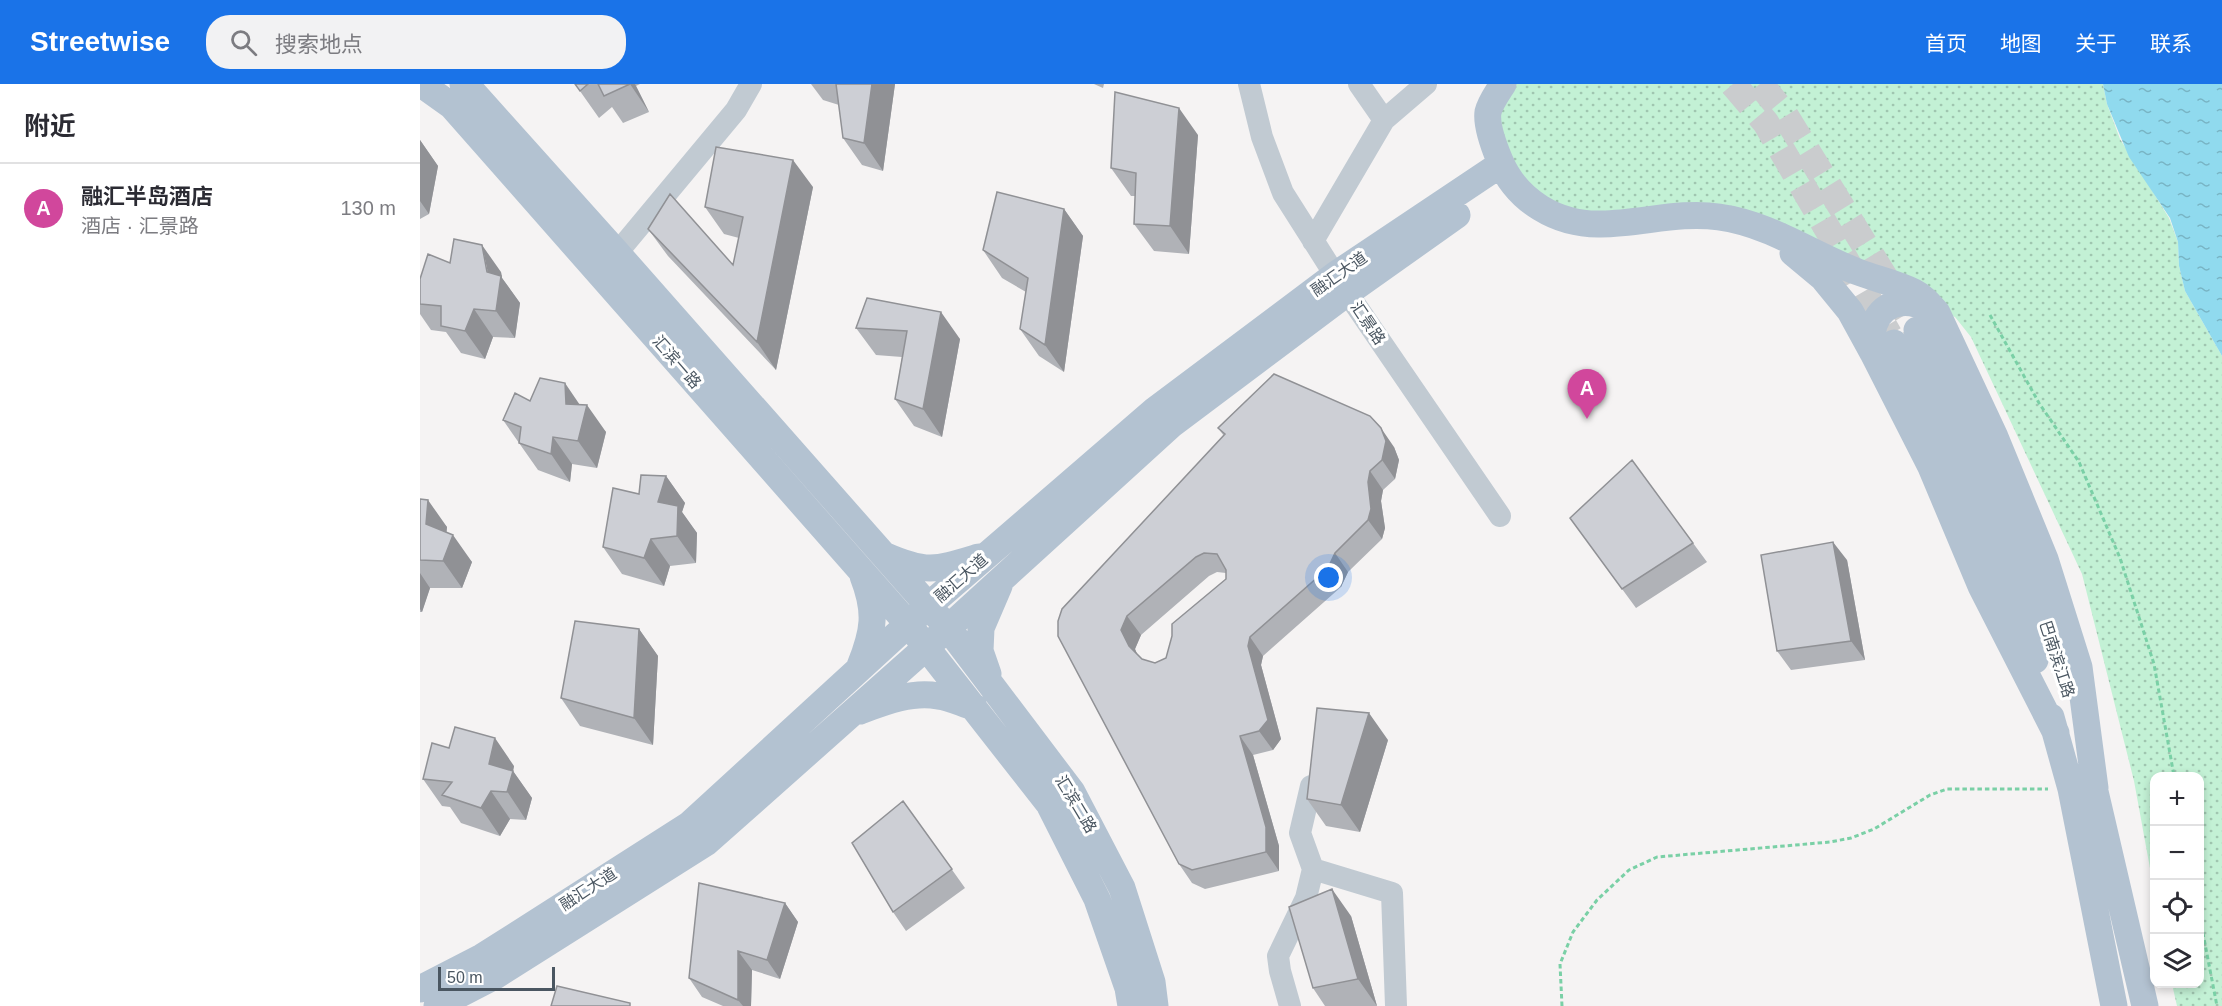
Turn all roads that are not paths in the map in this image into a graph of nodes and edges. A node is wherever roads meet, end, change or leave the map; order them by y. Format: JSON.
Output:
{"nodes":[{"id":1,"x":421,"y":84,"type":"edge"},
{"id":2,"x":463,"y":84,"type":"edge"},
{"id":3,"x":751,"y":84,"type":"edge"},
{"id":4,"x":1249,"y":84,"type":"edge"},
{"id":5,"x":1359,"y":84,"type":"edge"},
{"id":6,"x":1426,"y":84,"type":"edge"},
{"id":7,"x":1488,"y":84,"type":"edge"},
{"id":8,"x":1503,"y":84,"type":"edge"},
{"id":9,"x":1384,"y":120,"type":"junction"},
{"id":10,"x":1501,"y":174,"type":"junction"},
{"id":11,"x":1313,"y":241,"type":"junction"},
{"id":12,"x":617,"y":253,"type":"junction"},
{"id":13,"x":1341,"y":284,"type":"junction"},
{"id":14,"x":1905,"y":335,"type":"junction"},
{"id":15,"x":1500,"y":516,"type":"dead end"},
{"id":16,"x":882,"y":554,"type":"junction"},
{"id":17,"x":989,"y":554,"type":"junction"},
{"id":18,"x":860,"y":570,"type":"junction"},
{"id":19,"x":1003,"y":576,"type":"junction"},
{"id":20,"x":928,"y":606,"type":"junction"},
{"id":21,"x":908,"y":624,"type":"junction"},
{"id":22,"x":948,"y":628,"type":"junction"},
{"id":23,"x":927,"y":646,"type":"junction"},
{"id":24,"x":859,"y":669,"type":"junction"},
{"id":25,"x":992,"y":684,"type":"junction"},
{"id":26,"x":974,"y":707,"type":"junction"},
{"id":27,"x":851,"y":714,"type":"junction"},
{"id":28,"x":1311,"y":786,"type":"edge"},
{"id":29,"x":2083,"y":788,"type":"junction"},
{"id":30,"x":1313,"y":869,"type":"junction"},
{"id":31,"x":420,"y":989,"type":"edge"},
{"id":32,"x":437,"y":1006,"type":"edge"},
{"id":33,"x":1131,"y":1006,"type":"edge"},
{"id":34,"x":1155,"y":1006,"type":"edge"},
{"id":35,"x":1290,"y":1006,"type":"edge"},
{"id":36,"x":1396,"y":1006,"type":"edge"},
{"id":37,"x":2114,"y":1006,"type":"edge"},
{"id":38,"x":2145,"y":1006,"type":"edge"}],
"edges":[{"from":1,"to":18,"type":"main road","name":"汇滨一路"},
{"from":2,"to":12,"type":"main road","name":"汇滨一路"},
{"from":3,"to":12,"type":"street"},
{"from":4,"to":11,"type":"street","name":"汇景路"},
{"from":5,"to":9,"type":"street"},
{"from":6,"to":9,"type":"street"},
{"from":7,"to":10,"type":"main road"},
{"from":8,"to":10,"type":"main road"},
{"from":9,"to":11,"type":"street"},
{"from":10,"to":13,"type":"main road","name":"融汇大道"},
{"from":10,"to":14,"type":"main road"},
{"from":10,"to":14,"type":"main road"},
{"from":11,"to":13,"type":"street","name":"汇景路"},
{"from":12,"to":16,"type":"main road","name":"汇滨一路"},
{"from":13,"to":15,"type":"street","name":"汇景路"},
{"from":13,"to":17,"type":"main road","name":"融汇大道"},
{"from":13,"to":19,"type":"main road","name":"融汇大道"},
{"from":14,"to":29,"type":"main road","name":"巴南滨江路"},
{"from":14,"to":29,"type":"main road","name":"巴南滨江路"},
{"from":16,"to":17,"type":"main road"},
{"from":16,"to":20,"type":"main road","name":"汇滨一路"},
{"from":17,"to":20,"type":"main road","name":"融汇大道"},
{"from":18,"to":21,"type":"main road","name":"汇滨一路"},
{"from":18,"to":24,"type":"main road"},
{"from":19,"to":22,"type":"main road","name":"融汇大道"},
{"from":19,"to":25,"type":"main road"},
{"from":20,"to":21,"type":"main road","name":"融汇大道"},
{"from":20,"to":22,"type":"main road","name":"汇滨一路"},
{"from":21,"to":23,"type":"main road","name":"汇滨一路"},
{"from":21,"to":24,"type":"main road","name":"融汇大道"},
{"from":22,"to":23,"type":"main road","name":"融汇大道"},
{"from":22,"to":25,"type":"main road","name":"汇滨二路"},
{"from":23,"to":26,"type":"main road","name":"汇滨二路"},
{"from":23,"to":27,"type":"main road","name":"融汇大道"},
{"from":24,"to":31,"type":"main road","name":"融汇大道"},
{"from":25,"to":34,"type":"main road","name":"汇滨二路"},
{"from":26,"to":27,"type":"main road"},
{"from":26,"to":33,"type":"main road","name":"汇滨二路"},
{"from":27,"to":32,"type":"main road","name":"融汇大道"},
{"from":28,"to":30,"type":"street"},
{"from":29,"to":37,"type":"main road","name":"巴南滨江路"},
{"from":29,"to":38,"type":"main road","name":"巴南滨江路"},
{"from":30,"to":35,"type":"street"},
{"from":30,"to":36,"type":"street"}]}
